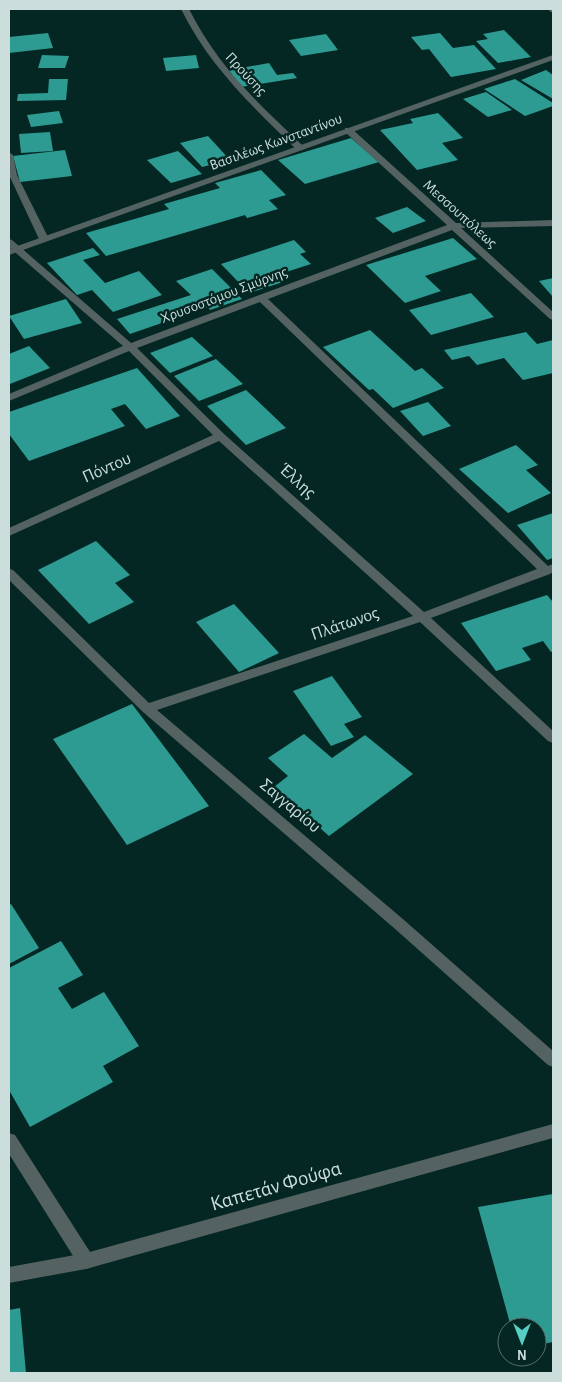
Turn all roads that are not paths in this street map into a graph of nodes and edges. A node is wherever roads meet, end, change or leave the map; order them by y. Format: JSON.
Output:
{"nodes":[{"id":1,"x":185,"y":9,"type":"edge"},
{"id":2,"x":553,"y":57,"type":"edge"},
{"id":3,"x":348,"y":130,"type":"junction"},
{"id":4,"x":300,"y":148,"type":"junction"},
{"id":5,"x":9,"y":155,"type":"edge"},
{"id":6,"x":553,"y":223,"type":"edge"},
{"id":7,"x":453,"y":226,"type":"junction"},
{"id":8,"x":44,"y":239,"type":"junction"},
{"id":9,"x":9,"y":242,"type":"edge"},
{"id":10,"x":14,"y":250,"type":"edge"},
{"id":11,"x":261,"y":297,"type":"junction"},
{"id":12,"x":553,"y":317,"type":"edge"},
{"id":13,"x":130,"y":348,"type":"junction"},
{"id":14,"x":9,"y":398,"type":"edge"},
{"id":15,"x":220,"y":436,"type":"junction"},
{"id":16,"x":9,"y":532,"type":"edge"},
{"id":17,"x":550,"y":569,"type":"edge"},
{"id":18,"x":9,"y":573,"type":"edge"},
{"id":19,"x":422,"y":617,"type":"junction"},
{"id":20,"x":147,"y":709,"type":"junction"},
{"id":21,"x":553,"y":738,"type":"edge"},
{"id":22,"x":553,"y":1060,"type":"edge"},
{"id":23,"x":553,"y":1131,"type":"edge"},
{"id":24,"x":9,"y":1140,"type":"edge"},
{"id":25,"x":86,"y":1261,"type":"junction"},
{"id":26,"x":9,"y":1275,"type":"edge"}],
"edges":[{"from":1,"to":4,"type":"street","name":"Προύσης"},
{"from":2,"to":3,"type":"street","name":"Βασιλέως Κωνσταντίνου"},
{"from":3,"to":4,"type":"street","name":"Βασιλέως Κωνσταντίνου"},
{"from":3,"to":7,"type":"street","name":"Μεσσουπόλεως"},
{"from":4,"to":8,"type":"street","name":"Βασιλέως Κωνσταντίνου"},
{"from":5,"to":8,"type":"street"},
{"from":6,"to":7,"type":"street","name":"Χρυσοστόμου Σμύρνης"},
{"from":7,"to":11,"type":"street","name":"Χρυσοστόμου Σμύρνης"},
{"from":7,"to":12,"type":"street","name":"Μεσσουπόλεως"},
{"from":8,"to":10,"type":"street","name":"Βασιλέως Κωνσταντίνου"},
{"from":9,"to":10,"type":"street","name":"Έλλης"},
{"from":10,"to":13,"type":"street","name":"Έλλης"},
{"from":11,"to":13,"type":"street","name":"Χρυσοστόμου Σμύρνης"},
{"from":11,"to":17,"type":"street"},
{"from":13,"to":14,"type":"street","name":"Χρυσοστόμου Σμύρνης"},
{"from":13,"to":15,"type":"street","name":"Έλλης"},
{"from":15,"to":16,"type":"street","name":"Πόντου"},
{"from":15,"to":19,"type":"street","name":"Έλλης"},
{"from":17,"to":19,"type":"street","name":"Πλάτωνος"},
{"from":18,"to":20,"type":"street","name":"Σαγγαρίου"},
{"from":19,"to":20,"type":"street","name":"Πλάτωνος"},
{"from":19,"to":21,"type":"street","name":"Έλλης"},
{"from":20,"to":22,"type":"street","name":"Σαγγαρίου"},
{"from":23,"to":25,"type":"street","name":"Καπετάν Φούφα"},
{"from":24,"to":25,"type":"street"},
{"from":25,"to":26,"type":"street","name":"Καπετάν Φούφα"}]}
